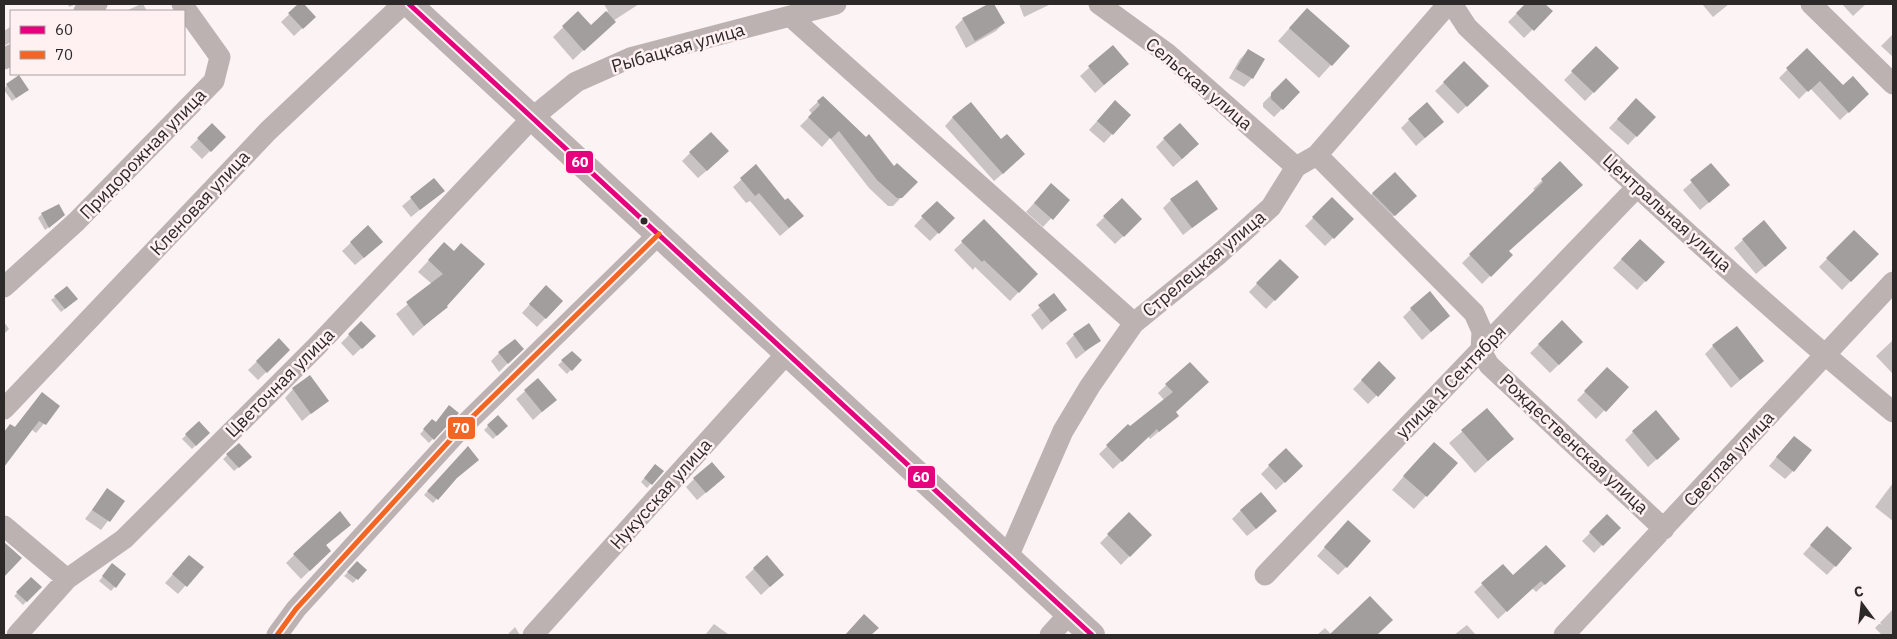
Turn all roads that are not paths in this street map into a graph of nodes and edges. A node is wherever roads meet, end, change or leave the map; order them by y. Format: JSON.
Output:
{"nodes":[{"id":1,"x":97,"y":4,"type":"edge"},
{"id":2,"x":182,"y":4,"type":"edge"},
{"id":3,"x":403,"y":4,"type":"edge"},
{"id":4,"x":409,"y":4,"type":"edge"},
{"id":5,"x":836,"y":4,"type":"edge"},
{"id":6,"x":1099,"y":4,"type":"edge"},
{"id":7,"x":1448,"y":4,"type":"edge"},
{"id":8,"x":1452,"y":4,"type":"edge"},
{"id":9,"x":1811,"y":4,"type":"edge"},
{"id":10,"x":86,"y":10,"type":"edge"},
{"id":11,"x":791,"y":17,"type":"junction"},
{"id":12,"x":1893,"y":84,"type":"edge"},
{"id":13,"x":532,"y":118,"type":"junction"},
{"id":14,"x":1316,"y":155,"type":"junction"},
{"id":15,"x":1296,"y":167,"type":"junction"},
{"id":16,"x":1637,"y":187,"type":"junction"},
{"id":17,"x":658,"y":234,"type":"junction"},
{"id":18,"x":1893,"y":282,"type":"edge"},
{"id":19,"x":4,"y":288,"type":"edge"},
{"id":20,"x":1134,"y":323,"type":"junction"},
{"id":21,"x":1481,"y":351,"type":"junction"},
{"id":22,"x":788,"y":352,"type":"junction"},
{"id":23,"x":1825,"y":356,"type":"junction"},
{"id":24,"x":4,"y":410,"type":"edge"},
{"id":25,"x":1893,"y":412,"type":"edge"},
{"id":26,"x":4,"y":526,"type":"edge"},
{"id":27,"x":1664,"y":529,"type":"junction"},
{"id":28,"x":1008,"y":557,"type":"junction"},
{"id":29,"x":1265,"y":575,"type":"dead end"},
{"id":30,"x":67,"y":579,"type":"junction"},
{"id":31,"x":1069,"y":614,"type":"junction"},
{"id":32,"x":17,"y":635,"type":"edge"},
{"id":33,"x":277,"y":635,"type":"edge"},
{"id":34,"x":533,"y":635,"type":"edge"},
{"id":35,"x":1050,"y":635,"type":"edge"},
{"id":36,"x":1092,"y":635,"type":"edge"},
{"id":37,"x":1564,"y":635,"type":"edge"}],
"edges":[{"from":1,"to":10,"type":"street"},
{"from":2,"to":19,"type":"street","name":"Придорожная улица"},
{"from":3,"to":24,"type":"street","name":"Кленовая улица"},
{"from":4,"to":13,"type":"street"},
{"from":5,"to":11,"type":"street","name":"Рыбацкая улица"},
{"from":6,"to":15,"type":"street","name":"Сельская улица"},
{"from":7,"to":14,"type":"street","name":"Стрелецкая улица"},
{"from":8,"to":16,"type":"street","name":"Центральная улица"},
{"from":9,"to":12,"type":"street"},
{"from":11,"to":13,"type":"street","name":"Рыбацкая улица"},
{"from":11,"to":20,"type":"street"},
{"from":13,"to":17,"type":"street"},
{"from":13,"to":30,"type":"street","name":"Цветочная улица"},
{"from":14,"to":15,"type":"street","name":"Стрелецкая улица"},
{"from":14,"to":21,"type":"street"},
{"from":15,"to":20,"type":"street","name":"Стрелецкая улица"},
{"from":16,"to":21,"type":"street","name":"улица 1 Сентября"},
{"from":16,"to":23,"type":"street","name":"Центральная улица"},
{"from":17,"to":22,"type":"street"},
{"from":17,"to":33,"type":"street"},
{"from":18,"to":23,"type":"street","name":"Светлая улица"},
{"from":20,"to":28,"type":"street","name":"Стрелецкая улица"},
{"from":21,"to":27,"type":"street","name":"Рождественская улица"},
{"from":21,"to":29,"type":"street","name":"улица 1 Сентября"},
{"from":22,"to":28,"type":"street"},
{"from":22,"to":34,"type":"street","name":"Нукусская улица"},
{"from":23,"to":25,"type":"street","name":"Центральная улица"},
{"from":23,"to":27,"type":"street","name":"Светлая улица"},
{"from":26,"to":30,"type":"street"},
{"from":27,"to":37,"type":"street","name":"Светлая улица"},
{"from":28,"to":31,"type":"street"},
{"from":30,"to":32,"type":"street","name":"Цветочная улица"},
{"from":31,"to":35,"type":"street"},
{"from":31,"to":36,"type":"street"}]}
